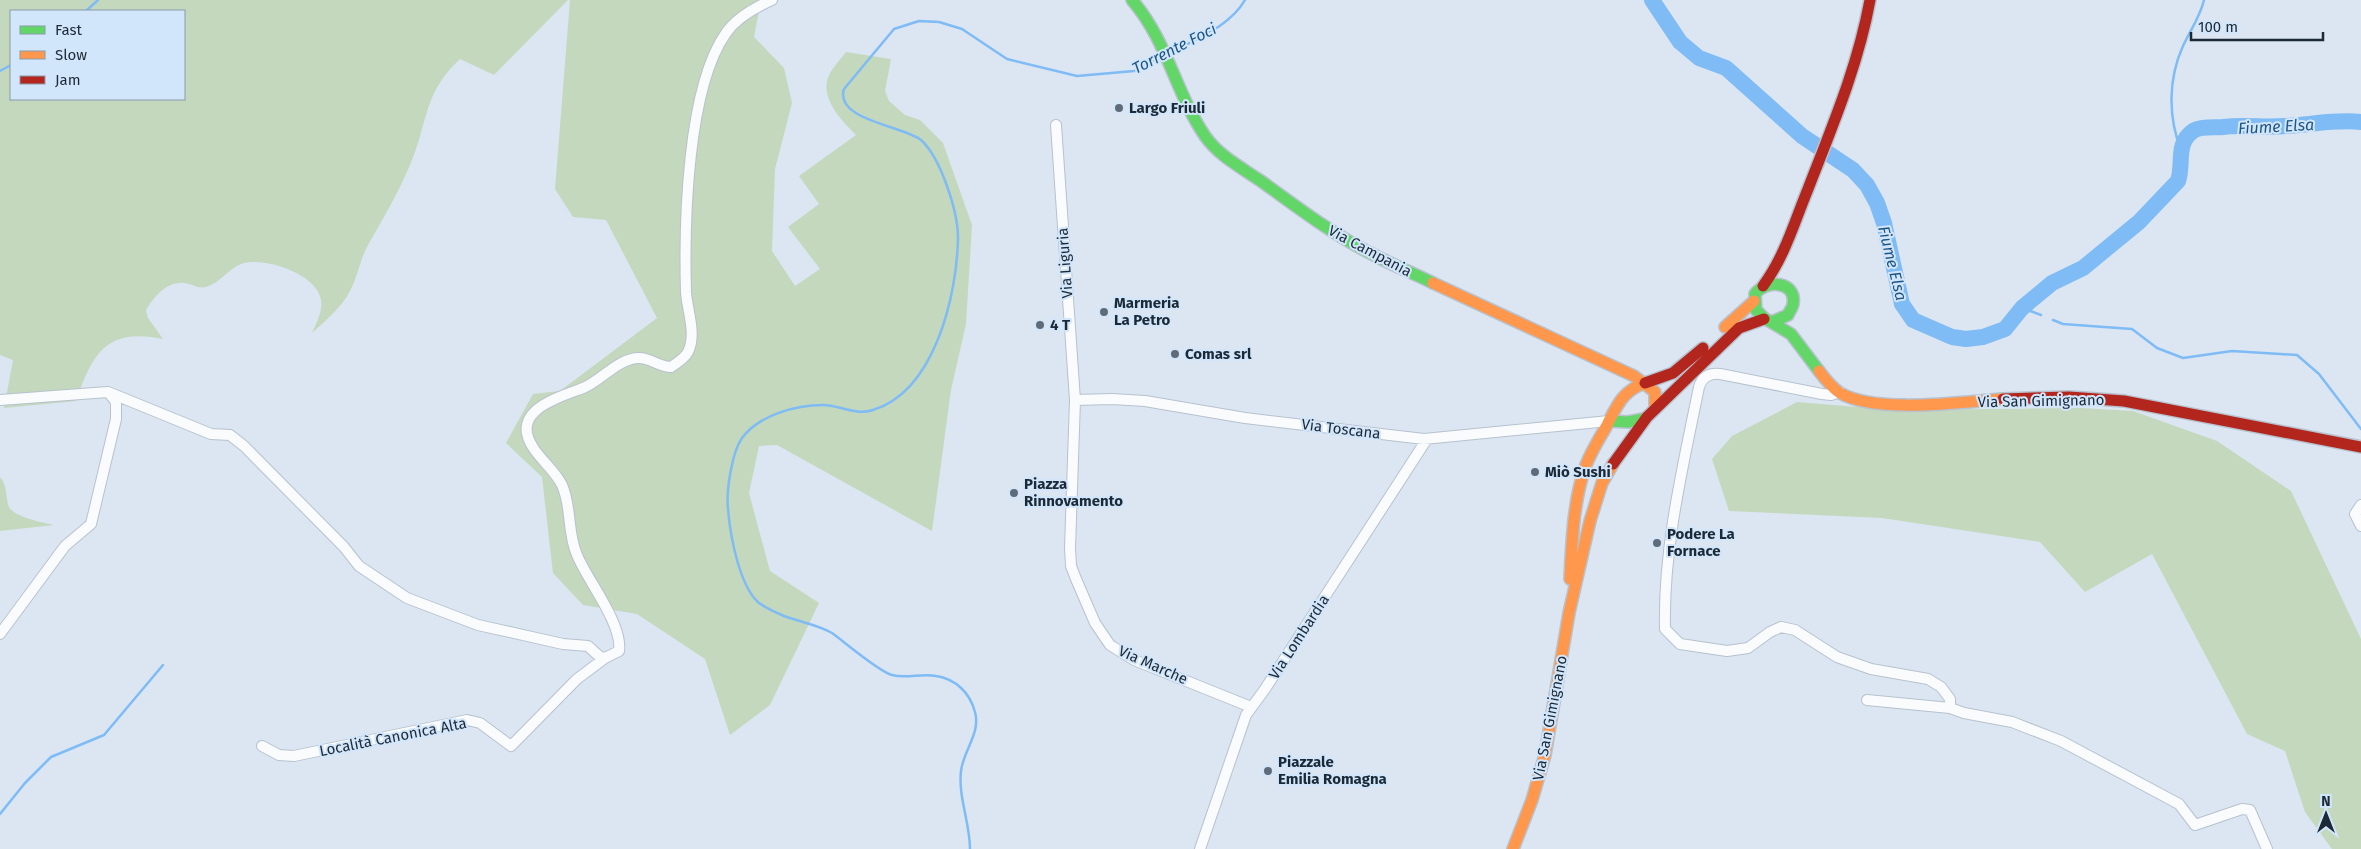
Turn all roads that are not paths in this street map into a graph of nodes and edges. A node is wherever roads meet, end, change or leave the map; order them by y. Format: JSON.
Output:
{"nodes":[{"id":1,"x":772,"y":0,"type":"edge"},
{"id":2,"x":1132,"y":0,"type":"edge"},
{"id":3,"x":1870,"y":0,"type":"edge"},
{"id":4,"x":1056,"y":125,"type":"dead end"},
{"id":5,"x":1786,"y":246,"type":"junction"},
{"id":6,"x":1763,"y":286,"type":"junction"},
{"id":7,"x":1788,"y":288,"type":"junction"},
{"id":8,"x":1754,"y":301,"type":"junction"},
{"id":9,"x":1791,"y":311,"type":"junction"},
{"id":10,"x":1768,"y":320,"type":"junction"},
{"id":11,"x":1801,"y":344,"type":"junction"},
{"id":12,"x":1615,"y":368,"type":"junction"},
{"id":13,"x":1643,"y":383,"type":"junction"},
{"id":14,"x":108,"y":392,"type":"junction"},
{"id":15,"x":1840,"y":392,"type":"junction"},
{"id":16,"x":1621,"y":398,"type":"junction"},
{"id":17,"x":0,"y":400,"type":"edge"},
{"id":18,"x":1075,"y":400,"type":"junction"},
{"id":19,"x":1655,"y":409,"type":"junction"},
{"id":20,"x":1644,"y":419,"type":"junction"},
{"id":21,"x":1609,"y":421,"type":"junction"},
{"id":22,"x":1427,"y":438,"type":"junction"},
{"id":23,"x":2361,"y":446,"type":"edge"},
{"id":24,"x":2361,"y":504,"type":"edge"},
{"id":25,"x":2361,"y":526,"type":"edge"},
{"id":26,"x":1569,"y":613,"type":"junction"},
{"id":27,"x":0,"y":634,"type":"edge"},
{"id":28,"x":605,"y":658,"type":"junction"},
{"id":29,"x":1867,"y":700,"type":"dead end"},
{"id":30,"x":1251,"y":707,"type":"junction"},
{"id":31,"x":1950,"y":708,"type":"junction"},
{"id":32,"x":262,"y":746,"type":"dead end"},
{"id":33,"x":1200,"y":849,"type":"edge"},
{"id":34,"x":1512,"y":849,"type":"edge"},
{"id":35,"x":2267,"y":849,"type":"edge"}],
"edges":[{"from":1,"to":28,"type":"street"},
{"from":2,"to":12,"type":"main road","name":"Via Campania"},
{"from":3,"to":5,"type":"main road","name":"Via San Gimignano"},
{"from":4,"to":18,"type":"street","name":"Via Liguria"},
{"from":5,"to":6,"type":"main road","name":"Via San Gimignano"},
{"from":5,"to":7,"type":"main road","name":"Via San Gimignano"},
{"from":6,"to":7,"type":"main road"},
{"from":6,"to":8,"type":"main road","name":"Via San Gimignano"},
{"from":7,"to":9,"type":"main road","name":"Via San Gimignano"},
{"from":8,"to":10,"type":"main road","name":"Via San Gimignano"},
{"from":8,"to":13,"type":"main road","name":"Via San Gimignano"},
{"from":9,"to":10,"type":"main road","name":"Via San Gimignano"},
{"from":9,"to":11,"type":"main road","name":"Via San Gimignano"},
{"from":10,"to":11,"type":"main road","name":"Via San Gimignano"},
{"from":10,"to":19,"type":"main road","name":"Via San Gimignano"},
{"from":11,"to":15,"type":"main road","name":"Via San Gimignano"},
{"from":12,"to":13,"type":"main road","name":"Via Campania"},
{"from":12,"to":16,"type":"main road"},
{"from":13,"to":16,"type":"main road","name":"Via San Gimignano"},
{"from":13,"to":19,"type":"main road"},
{"from":14,"to":17,"type":"street"},
{"from":14,"to":27,"type":"street"},
{"from":14,"to":28,"type":"street"},
{"from":15,"to":23,"type":"main road","name":"Via San Gimignano"},
{"from":15,"to":31,"type":"street"},
{"from":16,"to":21,"type":"main road","name":"Via San Gimignano"},
{"from":18,"to":22,"type":"street","name":"Via Toscana"},
{"from":18,"to":30,"type":"street","name":"Via Marche"},
{"from":19,"to":20,"type":"main road","name":"Via San Gimignano"},
{"from":20,"to":21,"type":"main road"},
{"from":20,"to":26,"type":"main road","name":"Via San Gimignano"},
{"from":21,"to":22,"type":"street","name":"Via Toscana"},
{"from":21,"to":26,"type":"main road","name":"Via San Gimignano"},
{"from":22,"to":30,"type":"street","name":"Via Lombardia"},
{"from":24,"to":25,"type":"street"},
{"from":26,"to":34,"type":"main road","name":"Via San Gimignano"},
{"from":28,"to":32,"type":"street","name":"Località Canonica Alta"},
{"from":29,"to":31,"type":"street"},
{"from":30,"to":33,"type":"street","name":"Via Lombardia"},
{"from":31,"to":35,"type":"street"}]}
